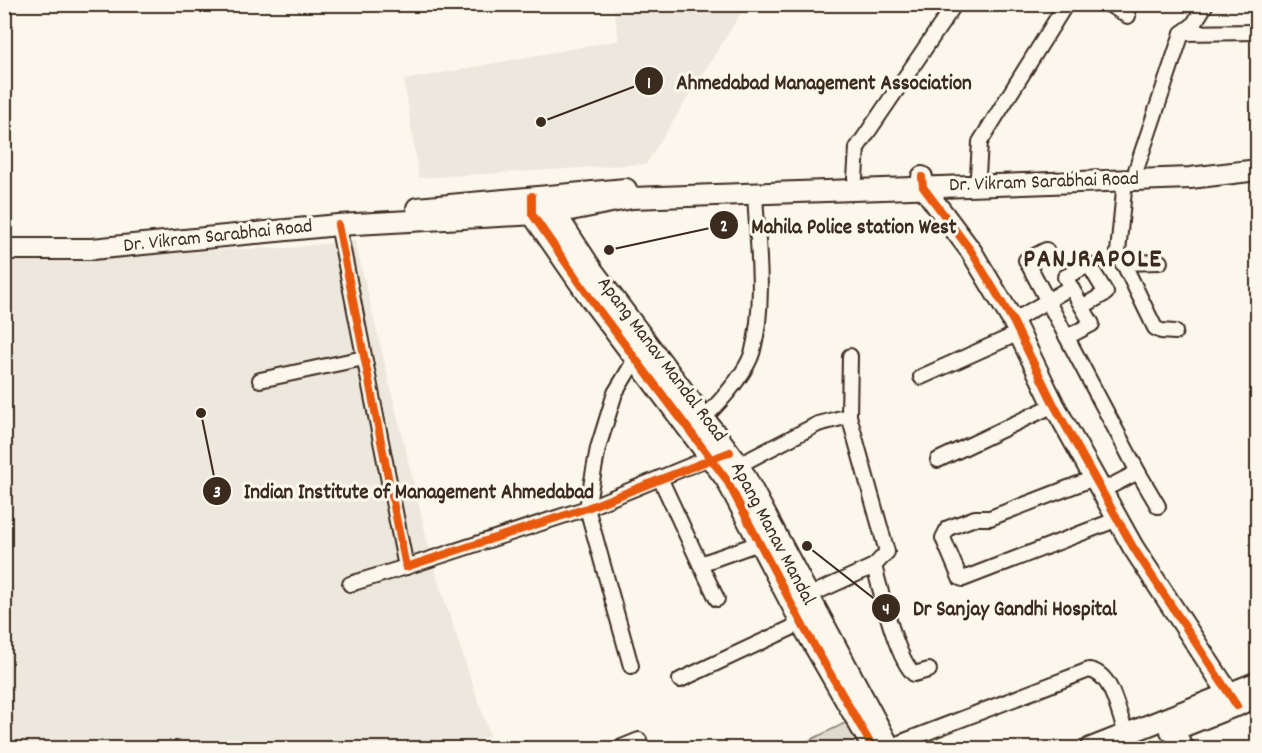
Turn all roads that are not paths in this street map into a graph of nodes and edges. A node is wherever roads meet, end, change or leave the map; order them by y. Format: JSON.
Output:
{"nodes":[{"id":1,"x":955,"y":4,"type":"edge"},
{"id":2,"x":1066,"y":4,"type":"edge"},
{"id":3,"x":1108,"y":4,"type":"edge"},
{"id":4,"x":1206,"y":4,"type":"edge"},
{"id":5,"x":1128,"y":16,"type":"dead end"},
{"id":6,"x":1257,"y":32,"type":"edge"},
{"id":7,"x":1182,"y":33,"type":"junction"},
{"id":8,"x":1257,"y":158,"type":"edge"},
{"id":9,"x":1257,"y":170,"type":"edge"},
{"id":10,"x":978,"y":175,"type":"junction"},
{"id":11,"x":1131,"y":175,"type":"junction"},
{"id":12,"x":855,"y":178,"type":"junction"},
{"id":13,"x":923,"y":182,"type":"junction"},
{"id":14,"x":755,"y":192,"type":"junction"},
{"id":15,"x":554,"y":203,"type":"junction"},
{"id":16,"x":532,"y":205,"type":"junction"},
{"id":17,"x":338,"y":225,"type":"junction"},
{"id":18,"x":4,"y":238,"type":"edge"},
{"id":19,"x":65,"y":245,"type":"junction"},
{"id":20,"x":4,"y":249,"type":"edge"},
{"id":21,"x":1046,"y":250,"type":"dead end"},
{"id":22,"x":1161,"y":262,"type":"dead end"},
{"id":23,"x":1122,"y":263,"type":"junction"},
{"id":24,"x":1071,"y":287,"type":"junction"},
{"id":25,"x":1048,"y":301,"type":"junction"},
{"id":26,"x":1082,"y":308,"type":"junction"},
{"id":27,"x":1016,"y":327,"type":"junction"},
{"id":28,"x":1175,"y":332,"type":"dead end"},
{"id":29,"x":1067,"y":338,"type":"junction"},
{"id":30,"x":850,"y":356,"type":"dead end"},
{"id":31,"x":364,"y":358,"type":"junction"},
{"id":32,"x":636,"y":358,"type":"junction"},
{"id":33,"x":921,"y":377,"type":"dead end"},
{"id":34,"x":260,"y":380,"type":"dead end"},
{"id":35,"x":1054,"y":405,"type":"junction"},
{"id":36,"x":849,"y":416,"type":"junction"},
{"id":37,"x":705,"y":417,"type":"junction"},
{"id":38,"x":727,"y":458,"type":"junction"},
{"id":39,"x":938,"y":460,"type":"dead end"},
{"id":40,"x":1138,"y":472,"type":"junction"},
{"id":41,"x":660,"y":478,"type":"junction"},
{"id":42,"x":1098,"y":484,"type":"junction"},
{"id":43,"x":1158,"y":506,"type":"dead end"},
{"id":44,"x":586,"y":508,"type":"junction"},
{"id":45,"x":1118,"y":519,"type":"junction"},
{"id":46,"x":759,"y":543,"type":"junction"},
{"id":47,"x":700,"y":564,"type":"junction"},
{"id":48,"x":874,"y":566,"type":"junction"},
{"id":49,"x":406,"y":567,"type":"junction"},
{"id":50,"x":351,"y":584,"type":"dead end"},
{"id":51,"x":810,"y":595,"type":"junction"},
{"id":52,"x":717,"y":599,"type":"dead end"},
{"id":53,"x":821,"y":617,"type":"junction"},
{"id":54,"x":802,"y":625,"type":"junction"},
{"id":55,"x":631,"y":666,"type":"dead end"},
{"id":56,"x":929,"y":669,"type":"dead end"},
{"id":57,"x":680,"y":680,"type":"dead end"},
{"id":58,"x":1257,"y":682,"type":"edge"},
{"id":59,"x":1257,"y":697,"type":"edge"},
{"id":60,"x":1233,"y":700,"type":"junction"},
{"id":61,"x":1174,"y":729,"type":"junction"},
{"id":62,"x":1128,"y":744,"type":"edge"},
{"id":63,"x":619,"y":748,"type":"edge"},
{"id":64,"x":641,"y":748,"type":"edge"},
{"id":65,"x":884,"y":748,"type":"edge"},
{"id":66,"x":1091,"y":748,"type":"edge"},
{"id":67,"x":1187,"y":748,"type":"edge"}],
"edges":[{"from":1,"to":12,"type":"street"},
{"from":2,"to":10,"type":"street"},
{"from":3,"to":5,"type":"street"},
{"from":4,"to":7,"type":"street"},
{"from":6,"to":7,"type":"street"},
{"from":7,"to":11,"type":"street"},
{"from":8,"to":11,"type":"main road","name":"Dr. Vikram Sarabhai Road"},
{"from":9,"to":11,"type":"main road","name":"Dr. Vikram Sarabhai Road"},
{"from":10,"to":11,"type":"main road","name":"Dr. Vikram Sarabhai Road"},
{"from":10,"to":13,"type":"main road","name":"Dr. Vikram Sarabhai Road"},
{"from":11,"to":13,"type":"main road","name":"Dr. Vikram Sarabhai Road"},
{"from":11,"to":23,"type":"street"},
{"from":12,"to":13,"type":"main road","name":"Dr. Vikram Sarabhai Road"},
{"from":12,"to":15,"type":"main road","name":"Dr. Vikram Sarabhai Road"},
{"from":13,"to":14,"type":"main road","name":"Dr. Vikram Sarabhai Road"},
{"from":13,"to":27,"type":"main road"},
{"from":14,"to":15,"type":"main road","name":"Dr. Vikram Sarabhai Road"},
{"from":14,"to":37,"type":"street"},
{"from":15,"to":16,"type":"main road","name":"Dr. Vikram Sarabhai Road"},
{"from":15,"to":37,"type":"main road","name":"Apang Manav Mandal Road"},
{"from":16,"to":17,"type":"main road","name":"Dr. Vikram Sarabhai Road"},
{"from":16,"to":19,"type":"main road","name":"Dr. Vikram Sarabhai Road"},
{"from":16,"to":32,"type":"main road","name":"Apang Manav Mandal"},
{"from":17,"to":19,"type":"main road","name":"Dr. Vikram Sarabhai Road"},
{"from":17,"to":31,"type":"street"},
{"from":18,"to":19,"type":"main road","name":"Dr. Vikram Sarabhai Road"},
{"from":19,"to":20,"type":"main road","name":"Dr. Vikram Sarabhai Road"},
{"from":21,"to":25,"type":"street"},
{"from":22,"to":23,"type":"street"},
{"from":23,"to":28,"type":"street"},
{"from":24,"to":25,"type":"street"},
{"from":24,"to":26,"type":"street"},
{"from":24,"to":26,"type":"street"},
{"from":25,"to":27,"type":"street"},
{"from":25,"to":29,"type":"street"},
{"from":26,"to":29,"type":"street"},
{"from":27,"to":33,"type":"street"},
{"from":27,"to":35,"type":"main road"},
{"from":29,"to":40,"type":"street"},
{"from":30,"to":36,"type":"street"},
{"from":31,"to":34,"type":"street"},
{"from":31,"to":49,"type":"street"},
{"from":32,"to":38,"type":"main road","name":"Apang Manav Mandal"},
{"from":32,"to":44,"type":"street"},
{"from":35,"to":39,"type":"street"},
{"from":35,"to":42,"type":"main road"},
{"from":36,"to":38,"type":"street"},
{"from":36,"to":48,"type":"street"},
{"from":37,"to":38,"type":"main road","name":"Apang Manav Mandal Road"},
{"from":38,"to":41,"type":"street"},
{"from":38,"to":46,"type":"main road","name":"Apang Manav Mandal"},
{"from":38,"to":51,"type":"main road","name":"Apang Manav Mandal Road"},
{"from":40,"to":42,"type":"street"},
{"from":40,"to":43,"type":"street"},
{"from":41,"to":44,"type":"street"},
{"from":41,"to":47,"type":"street"},
{"from":42,"to":45,"type":"main road"},
{"from":42,"to":45,"type":"street"},
{"from":44,"to":49,"type":"street"},
{"from":44,"to":55,"type":"street"},
{"from":45,"to":60,"type":"main road"},
{"from":46,"to":47,"type":"street"},
{"from":46,"to":54,"type":"main road","name":"Apang Manav Mandal"},
{"from":47,"to":52,"type":"street"},
{"from":48,"to":51,"type":"street"},
{"from":48,"to":56,"type":"street"},
{"from":49,"to":50,"type":"street"},
{"from":51,"to":53,"type":"main road","name":"Apang Manav Mandal Road"},
{"from":53,"to":54,"type":"main road"},
{"from":53,"to":65,"type":"main road","name":"Apang Manav Mandal Road"},
{"from":54,"to":57,"type":"street"},
{"from":54,"to":65,"type":"main road","name":"Apang Manav Mandal"},
{"from":58,"to":60,"type":"main road"},
{"from":59,"to":60,"type":"main road"},
{"from":60,"to":61,"type":"main road"},
{"from":60,"to":62,"type":"main road"},
{"from":61,"to":62,"type":"main road"},
{"from":61,"to":67,"type":"street"},
{"from":62,"to":65,"type":"street"},
{"from":62,"to":66,"type":"main road"},
{"from":63,"to":64,"type":"street"}]}
